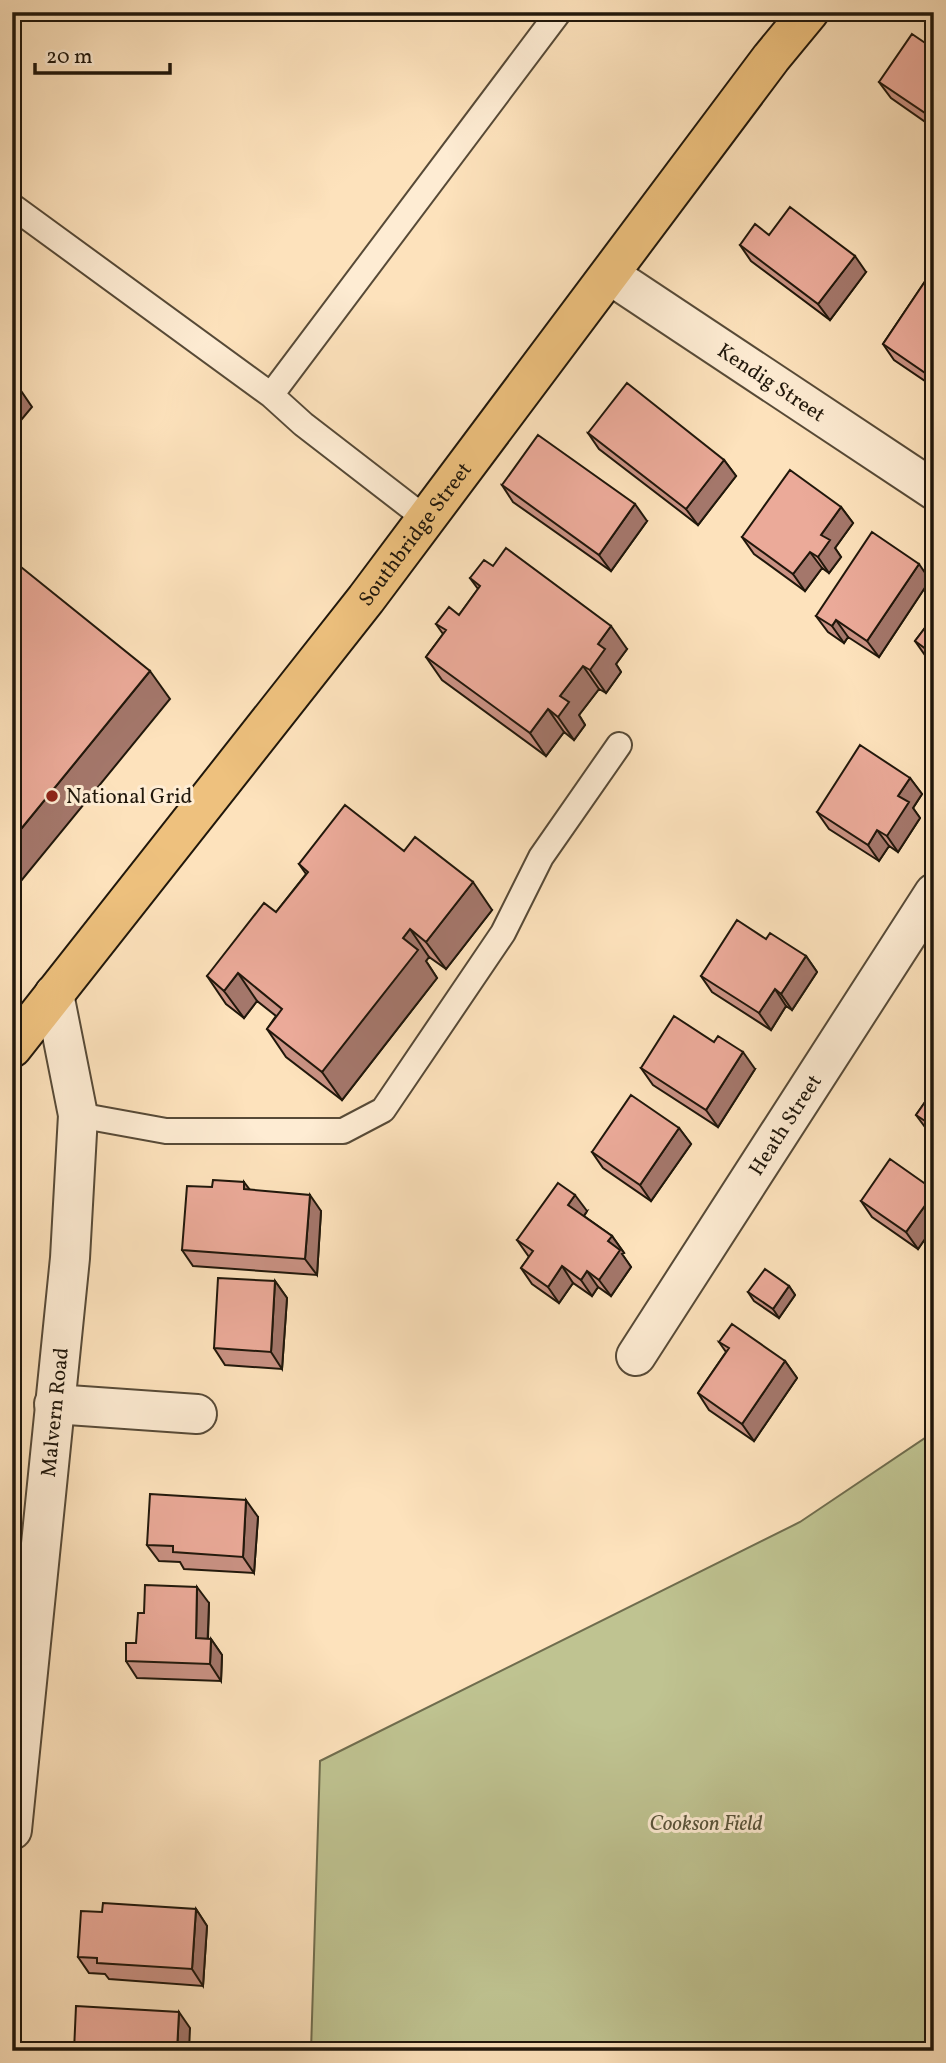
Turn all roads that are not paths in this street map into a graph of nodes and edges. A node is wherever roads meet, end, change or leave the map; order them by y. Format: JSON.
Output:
{"nodes":[{"id":1,"x":559,"y":12,"type":"edge"},
{"id":2,"x":790,"y":12,"type":"edge"},
{"id":3,"x":809,"y":12,"type":"edge"},
{"id":4,"x":771,"y":58,"type":"junction"},
{"id":5,"x":12,"y":206,"type":"edge"},
{"id":6,"x":610,"y":275,"type":"junction"},
{"id":7,"x":271,"y":395,"type":"junction"},
{"id":8,"x":934,"y":490,"type":"edge"},
{"id":9,"x":426,"y":519,"type":"junction"},
{"id":10,"x":619,"y":745,"type":"dead end"},
{"id":11,"x":934,"y":893,"type":"edge"},
{"id":12,"x":54,"y":994,"type":"junction"},
{"id":13,"x":12,"y":1048,"type":"edge"},
{"id":14,"x":78,"y":1115,"type":"junction"},
{"id":15,"x":636,"y":1356,"type":"dead end"},
{"id":16,"x":54,"y":1404,"type":"junction"},
{"id":17,"x":197,"y":1415,"type":"dead end"},
{"id":18,"x":12,"y":1830,"type":"edge"}],
"edges":[{"from":1,"to":7,"type":"lane"},
{"from":2,"to":4,"type":"main road"},
{"from":3,"to":4,"type":"main road","name":"Southbridge Street"},
{"from":4,"to":6,"type":"main road","name":"Southbridge Street"},
{"from":5,"to":7,"type":"lane"},
{"from":6,"to":8,"type":"street","name":"Kendig Street"},
{"from":6,"to":9,"type":"main road","name":"Southbridge Street"},
{"from":7,"to":9,"type":"lane"},
{"from":9,"to":12,"type":"main road","name":"Southbridge Street"},
{"from":10,"to":14,"type":"lane"},
{"from":11,"to":15,"type":"street","name":"Heath Street"},
{"from":12,"to":13,"type":"main road","name":"Southbridge Street"},
{"from":12,"to":14,"type":"street","name":"Malvern Road"},
{"from":14,"to":16,"type":"street","name":"Malvern Road"},
{"from":16,"to":17,"type":"street"},
{"from":16,"to":18,"type":"street","name":"Malvern Road"}]}
